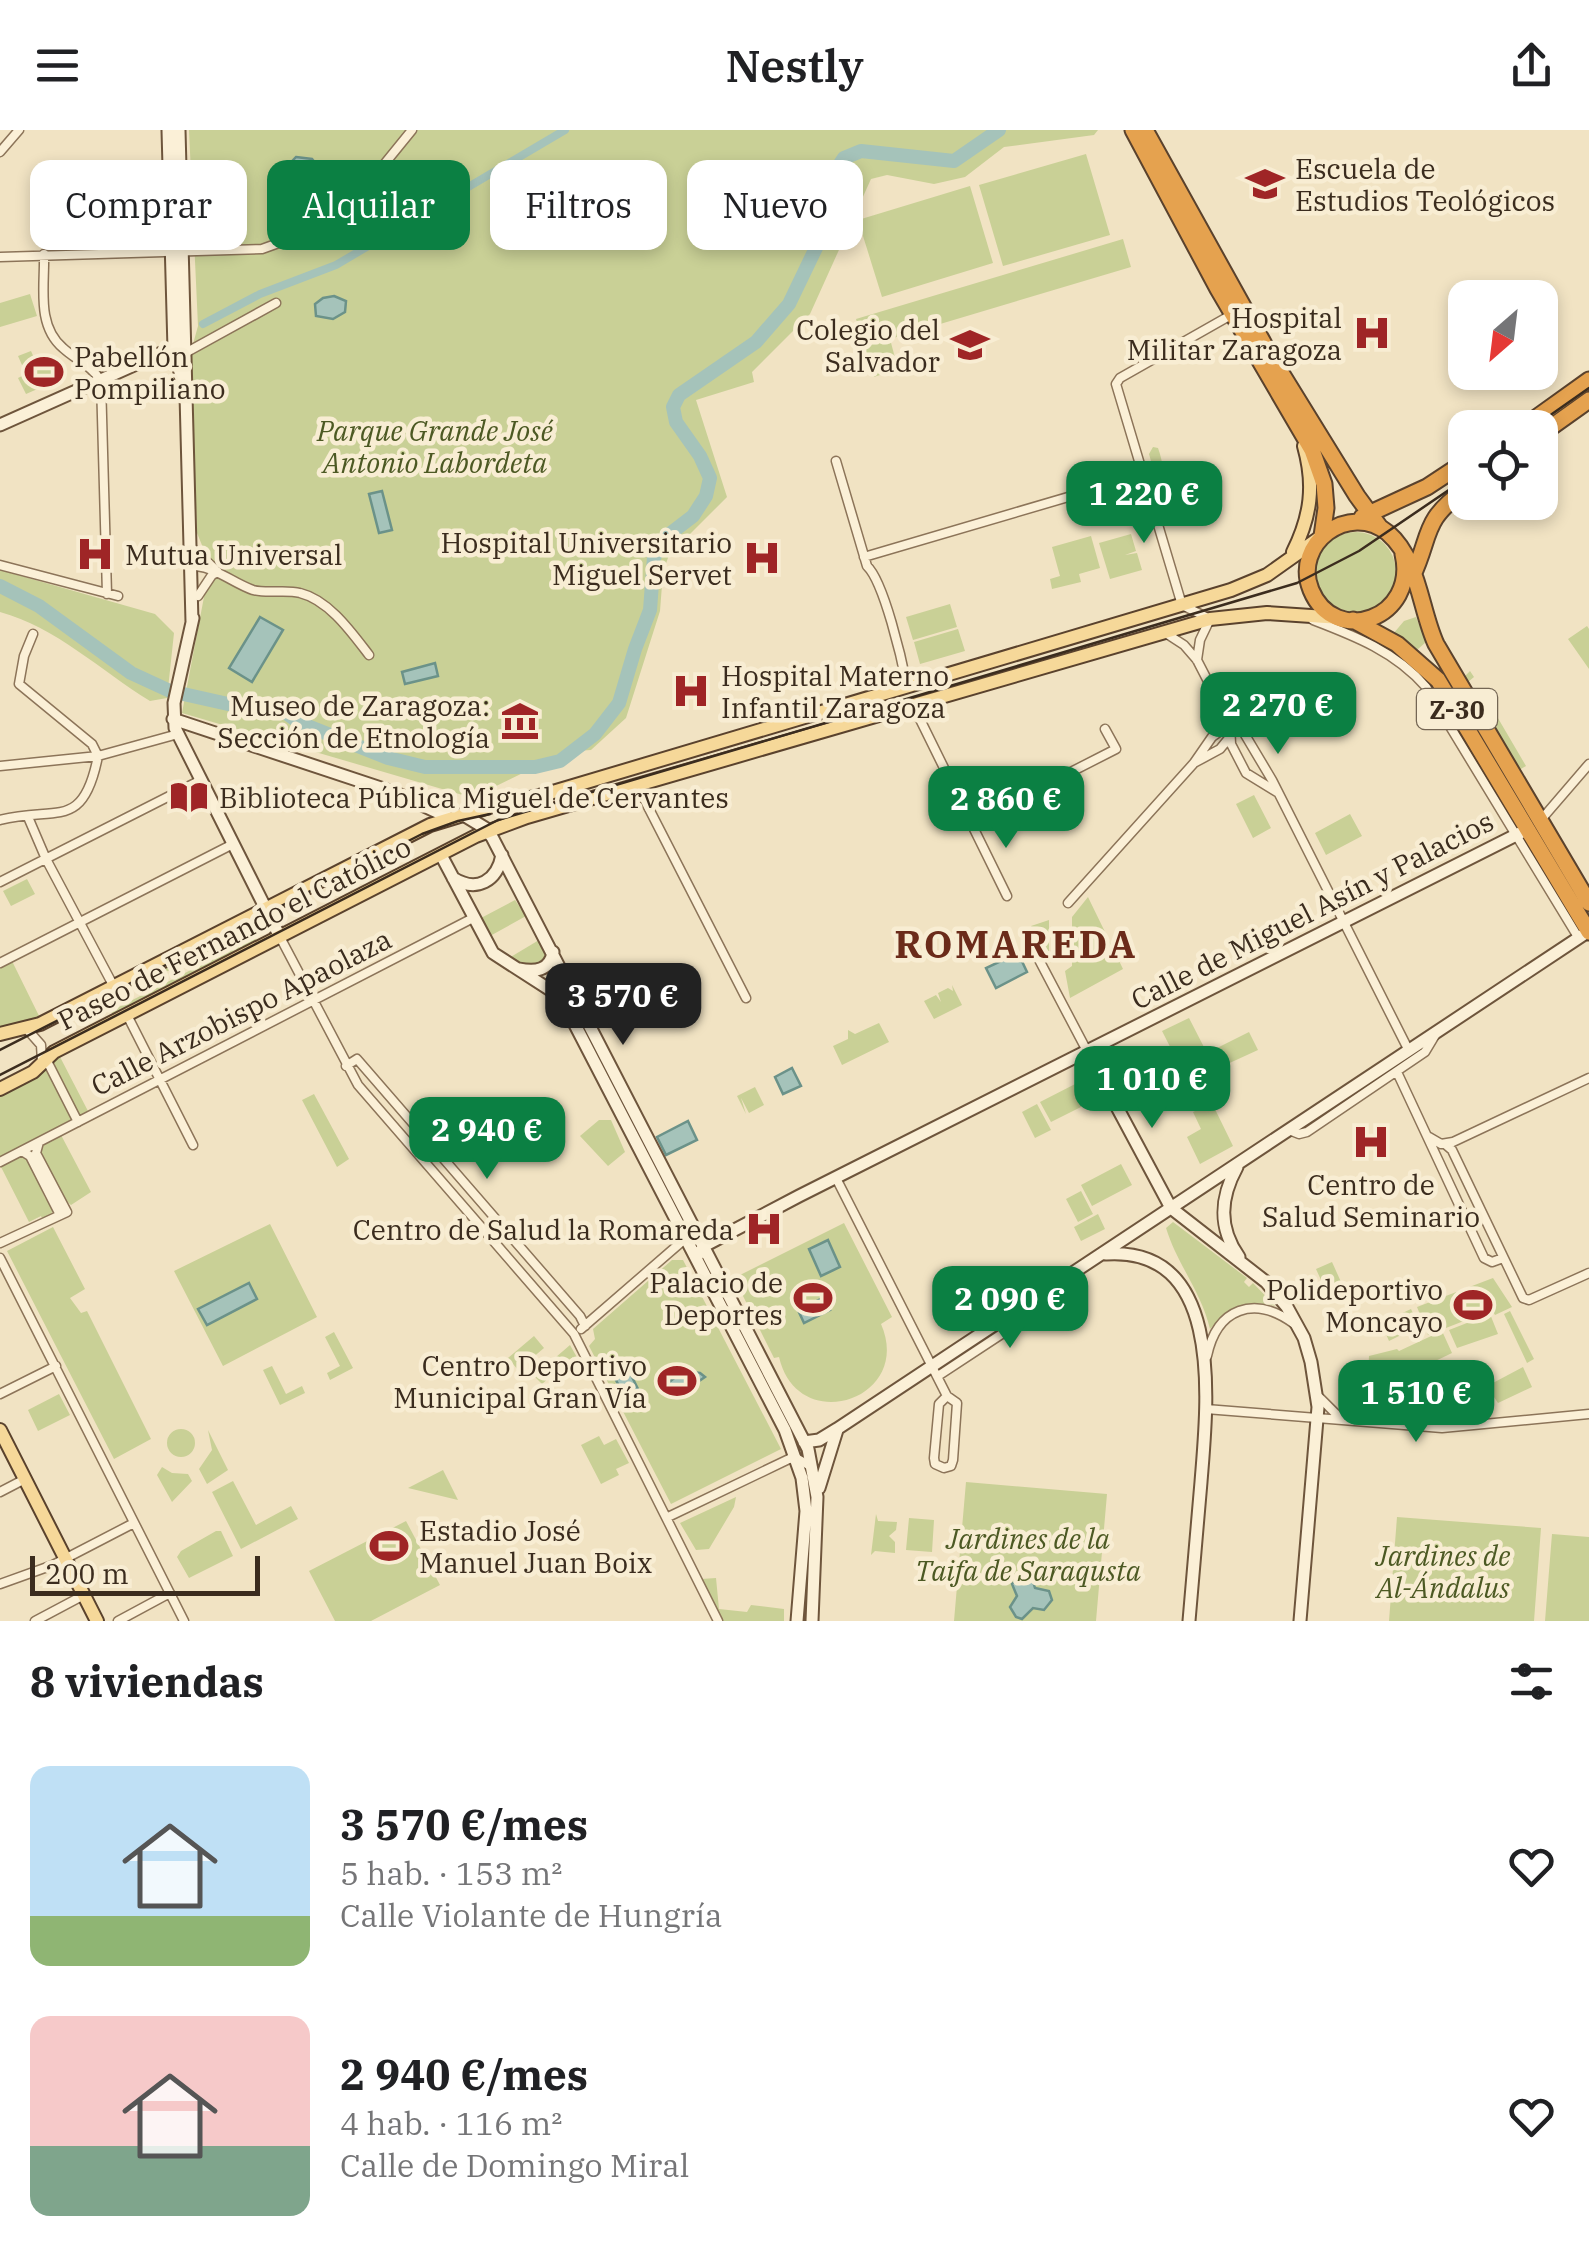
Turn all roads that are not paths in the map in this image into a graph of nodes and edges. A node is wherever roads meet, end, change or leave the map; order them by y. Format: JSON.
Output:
{"nodes":[{"id":1,"x":19,"y":130,"type":"edge"},
{"id":2,"x":168,"y":130,"type":"edge"},
{"id":3,"x":180,"y":130,"type":"edge"},
{"id":4,"x":412,"y":130,"type":"edge"},
{"id":5,"x":1133,"y":130,"type":"edge"},
{"id":6,"x":1146,"y":130,"type":"edge"},
{"id":7,"x":0,"y":152,"type":"edge"},
{"id":8,"x":170,"y":160,"type":"edge"},
{"id":9,"x":179,"y":160,"type":"edge"},
{"id":10,"x":247,"y":248,"type":"edge"},
{"id":11,"x":177,"y":250,"type":"junction"},
{"id":12,"x":44,"y":254,"type":"junction"},
{"id":13,"x":0,"y":257,"type":"edge"},
{"id":14,"x":276,"y":303,"type":"dead end"},
{"id":15,"x":1232,"y":314,"type":"junction"},
{"id":16,"x":187,"y":337,"type":"junction"},
{"id":17,"x":205,"y":340,"type":"junction"},
{"id":18,"x":174,"y":349,"type":"junction"},
{"id":19,"x":188,"y":352,"type":"junction"},
{"id":20,"x":1589,"y":380,"type":"edge"},
{"id":21,"x":100,"y":381,"type":"junction"},
{"id":22,"x":1589,"y":400,"type":"edge"},
{"id":23,"x":188,"y":401,"type":"junction"},
{"id":24,"x":1547,"y":410,"type":"edge"},
{"id":25,"x":1558,"y":422,"type":"edge"},
{"id":26,"x":0,"y":424,"type":"edge"},
{"id":27,"x":1298,"y":424,"type":"junction"},
{"id":28,"x":836,"y":461,"type":"dead end"},
{"id":29,"x":1448,"y":473,"type":"edge"},
{"id":30,"x":1143,"y":476,"type":"junction"},
{"id":31,"x":1448,"y":502,"type":"edge"},
{"id":32,"x":1369,"y":514,"type":"junction"},
{"id":33,"x":1349,"y":522,"type":"junction"},
{"id":34,"x":1381,"y":529,"type":"junction"},
{"id":35,"x":1322,"y":536,"type":"junction"},
{"id":36,"x":192,"y":549,"type":"junction"},
{"id":37,"x":1403,"y":554,"type":"junction"},
{"id":38,"x":864,"y":557,"type":"junction"},
{"id":39,"x":1289,"y":558,"type":"junction"},
{"id":40,"x":0,"y":564,"type":"edge"},
{"id":41,"x":194,"y":567,"type":"junction"},
{"id":42,"x":218,"y":572,"type":"junction"},
{"id":43,"x":1414,"y":573,"type":"junction"},
{"id":44,"x":1401,"y":593,"type":"junction"},
{"id":45,"x":107,"y":594,"type":"junction"},
{"id":46,"x":118,"y":596,"type":"dead end"},
{"id":47,"x":198,"y":596,"type":"junction"},
{"id":48,"x":1182,"y":605,"type":"junction"},
{"id":49,"x":1337,"y":618,"type":"junction"},
{"id":50,"x":1210,"y":620,"type":"junction"},
{"id":51,"x":192,"y":622,"type":"junction"},
{"id":52,"x":1162,"y":632,"type":"junction"},
{"id":53,"x":33,"y":634,"type":"dead end"},
{"id":54,"x":369,"y":654,"type":"dead end"},
{"id":55,"x":1197,"y":660,"type":"junction"},
{"id":56,"x":907,"y":686,"type":"junction"},
{"id":57,"x":912,"y":704,"type":"junction"},
{"id":58,"x":173,"y":719,"type":"junction"},
{"id":59,"x":1230,"y":724,"type":"junction"},
{"id":60,"x":1105,"y":730,"type":"dead end"},
{"id":61,"x":178,"y":734,"type":"junction"},
{"id":62,"x":1229,"y":738,"type":"junction"},
{"id":63,"x":1220,"y":749,"type":"junction"},
{"id":64,"x":1233,"y":750,"type":"junction"},
{"id":65,"x":98,"y":756,"type":"junction"},
{"id":66,"x":1194,"y":763,"type":"junction"},
{"id":67,"x":1589,"y":764,"type":"edge"},
{"id":68,"x":0,"y":766,"type":"edge"},
{"id":69,"x":200,"y":780,"type":"junction"},
{"id":70,"x":652,"y":782,"type":"junction"},
{"id":71,"x":625,"y":788,"type":"junction"},
{"id":72,"x":1276,"y":792,"type":"junction"},
{"id":73,"x":643,"y":797,"type":"junction"},
{"id":74,"x":456,"y":816,"type":"junction"},
{"id":75,"x":28,"y":817,"type":"junction"},
{"id":76,"x":0,"y":820,"type":"edge"},
{"id":77,"x":971,"y":823,"type":"junction"},
{"id":78,"x":1527,"y":829,"type":"junction"},
{"id":79,"x":489,"y":831,"type":"junction"},
{"id":80,"x":233,"y":844,"type":"junction"},
{"id":81,"x":442,"y":854,"type":"junction"},
{"id":82,"x":502,"y":855,"type":"junction"},
{"id":83,"x":46,"y":859,"type":"junction"},
{"id":84,"x":453,"y":878,"type":"junction"},
{"id":85,"x":0,"y":882,"type":"edge"},
{"id":86,"x":1008,"y":896,"type":"dead end"},
{"id":87,"x":1068,"y":903,"type":"dead end"},
{"id":88,"x":1589,"y":903,"type":"edge"},
{"id":89,"x":266,"y":909,"type":"junction"},
{"id":90,"x":473,"y":918,"type":"junction"},
{"id":91,"x":80,"y":922,"type":"junction"},
{"id":92,"x":1344,"y":924,"type":"junction"},
{"id":93,"x":1587,"y":934,"type":"edge"},
{"id":94,"x":1026,"y":935,"type":"dead end"},
{"id":95,"x":280,"y":937,"type":"junction"},
{"id":96,"x":553,"y":952,"type":"junction"},
{"id":97,"x":3,"y":962,"type":"edge"},
{"id":98,"x":518,"y":971,"type":"junction"},
{"id":99,"x":113,"y":985,"type":"junction"},
{"id":100,"x":556,"y":993,"type":"junction"},
{"id":101,"x":746,"y":998,"type":"dead end"},
{"id":102,"x":312,"y":1000,"type":"junction"},
{"id":103,"x":126,"y":1015,"type":"junction"},
{"id":104,"x":26,"y":1028,"type":"junction"},
{"id":105,"x":591,"y":1028,"type":"junction"},
{"id":106,"x":1439,"y":1028,"type":"junction"},
{"id":107,"x":0,"y":1034,"type":"edge"},
{"id":108,"x":1408,"y":1049,"type":"junction"},
{"id":109,"x":1087,"y":1051,"type":"junction"},
{"id":110,"x":43,"y":1062,"type":"junction"},
{"id":111,"x":346,"y":1066,"type":"junction"},
{"id":112,"x":1396,"y":1072,"type":"junction"},
{"id":113,"x":1589,"y":1078,"type":"edge"},
{"id":114,"x":160,"y":1080,"type":"junction"},
{"id":115,"x":0,"y":1089,"type":"edge"},
{"id":116,"x":78,"y":1122,"type":"junction"},
{"id":117,"x":1288,"y":1130,"type":"junction"},
{"id":118,"x":1429,"y":1137,"type":"junction"},
{"id":119,"x":39,"y":1142,"type":"junction"},
{"id":120,"x":193,"y":1145,"type":"dead end"},
{"id":121,"x":1451,"y":1147,"type":"junction"},
{"id":122,"x":26,"y":1149,"type":"junction"},
{"id":123,"x":1437,"y":1160,"type":"junction"},
{"id":124,"x":0,"y":1162,"type":"edge"},
{"id":125,"x":1238,"y":1163,"type":"junction"},
{"id":126,"x":836,"y":1178,"type":"junction"},
{"id":127,"x":1170,"y":1208,"type":"junction"},
{"id":128,"x":63,"y":1213,"type":"junction"},
{"id":129,"x":692,"y":1224,"type":"junction"},
{"id":130,"x":686,"y":1238,"type":"junction"},
{"id":131,"x":0,"y":1244,"type":"edge"},
{"id":132,"x":700,"y":1252,"type":"junction"},
{"id":133,"x":1102,"y":1254,"type":"junction"},
{"id":134,"x":0,"y":1258,"type":"edge"},
{"id":135,"x":1503,"y":1258,"type":"junction"},
{"id":136,"x":1248,"y":1267,"type":"junction"},
{"id":137,"x":1589,"y":1272,"type":"edge"},
{"id":138,"x":1061,"y":1295,"type":"dead end"},
{"id":139,"x":584,"y":1326,"type":"junction"},
{"id":140,"x":1299,"y":1328,"type":"junction"},
{"id":141,"x":574,"y":1334,"type":"junction"},
{"id":142,"x":1206,"y":1365,"type":"junction"},
{"id":143,"x":56,"y":1366,"type":"junction"},
{"id":144,"x":935,"y":1371,"type":"junction"},
{"id":145,"x":0,"y":1394,"type":"edge"},
{"id":146,"x":1318,"y":1395,"type":"junction"},
{"id":147,"x":947,"y":1396,"type":"junction"},
{"id":148,"x":1206,"y":1409,"type":"junction"},
{"id":149,"x":1589,"y":1414,"type":"edge"},
{"id":150,"x":1341,"y":1418,"type":"junction"},
{"id":151,"x":1317,"y":1419,"type":"junction"},
{"id":152,"x":838,"y":1429,"type":"junction"},
{"id":153,"x":785,"y":1430,"type":"junction"},
{"id":154,"x":0,"y":1431,"type":"edge"},
{"id":155,"x":804,"y":1442,"type":"junction"},
{"id":156,"x":796,"y":1458,"type":"junction"},
{"id":157,"x":812,"y":1467,"type":"junction"},
{"id":158,"x":25,"y":1479,"type":"junction"},
{"id":159,"x":0,"y":1492,"type":"edge"},
{"id":160,"x":817,"y":1497,"type":"junction"},
{"id":161,"x":668,"y":1518,"type":"junction"},
{"id":162,"x":134,"y":1524,"type":"junction"},
{"id":163,"x":65,"y":1559,"type":"junction"},
{"id":164,"x":0,"y":1584,"type":"edge"},
{"id":165,"x":170,"y":1593,"type":"junction"},
{"id":166,"x":84,"y":1596,"type":"junction"},
{"id":167,"x":35,"y":1621,"type":"edge"},
{"id":168,"x":97,"y":1621,"type":"edge"},
{"id":169,"x":118,"y":1621,"type":"edge"},
{"id":170,"x":184,"y":1621,"type":"edge"},
{"id":171,"x":718,"y":1621,"type":"edge"},
{"id":172,"x":797,"y":1621,"type":"edge"},
{"id":173,"x":812,"y":1621,"type":"edge"},
{"id":174,"x":1189,"y":1621,"type":"edge"},
{"id":175,"x":1300,"y":1621,"type":"edge"}],
"edges":[{"from":1,"to":7,"type":"street"},
{"from":2,"to":8,"type":"main road"},
{"from":3,"to":9,"type":"main road"},
{"from":4,"to":10,"type":"street"},
{"from":5,"to":15,"type":"highway"},
{"from":6,"to":32,"type":"highway"},
{"from":11,"to":12,"type":"street"},
{"from":11,"to":16,"type":"main road"},
{"from":11,"to":18,"type":"main road"},
{"from":12,"to":13,"type":"street"},
{"from":12,"to":21,"type":"street"},
{"from":14,"to":17,"type":"street"},
{"from":15,"to":27,"type":"highway"},
{"from":15,"to":30,"type":"street"},
{"from":16,"to":17,"type":"street"},
{"from":16,"to":18,"type":"main road"},
{"from":16,"to":19,"type":"main road"},
{"from":17,"to":19,"type":"street"},
{"from":18,"to":21,"type":"main road"},
{"from":18,"to":23,"type":"main road"},
{"from":19,"to":23,"type":"main road"},
{"from":20,"to":24,"type":"highway"},
{"from":21,"to":26,"type":"main road"},
{"from":21,"to":45,"type":"street"},
{"from":22,"to":25,"type":"highway"},
{"from":23,"to":36,"type":"main road"},
{"from":27,"to":35,"type":"highway"},
{"from":27,"to":39,"type":"main road"},
{"from":28,"to":38,"type":"street"},
{"from":29,"to":32,"type":"highway"},
{"from":30,"to":38,"type":"street"},
{"from":30,"to":48,"type":"street"},
{"from":31,"to":43,"type":"highway"},
{"from":32,"to":33,"type":"highway"},
{"from":32,"to":34,"type":"highway"},
{"from":33,"to":34,"type":"highway"},
{"from":33,"to":35,"type":"highway"},
{"from":34,"to":37,"type":"highway"},
{"from":35,"to":39,"type":"main road","name":"Paseo de Fernando el Católico"},
{"from":35,"to":49,"type":"highway"},
{"from":36,"to":41,"type":"main road"},
{"from":36,"to":42,"type":"street"},
{"from":37,"to":43,"type":"highway","number":"Z-30"},
{"from":37,"to":44,"type":"highway"},
{"from":38,"to":56,"type":"street"},
{"from":39,"to":48,"type":"main road","name":"Paseo de Fernando el Católico"},
{"from":40,"to":45,"type":"street"},
{"from":41,"to":42,"type":"street"},
{"from":41,"to":47,"type":"main road"},
{"from":41,"to":51,"type":"main road"},
{"from":42,"to":47,"type":"street"},
{"from":42,"to":54,"type":"street"},
{"from":43,"to":44,"type":"highway"},
{"from":43,"to":78,"type":"highway","number":"Z-30"},
{"from":44,"to":49,"type":"highway"},
{"from":45,"to":46,"type":"street"},
{"from":47,"to":51,"type":"main road"},
{"from":48,"to":50,"type":"street"},
{"from":48,"to":56,"type":"main road","name":"Paseo de Fernando el Católico"},
{"from":49,"to":50,"type":"main road"},
{"from":49,"to":78,"type":"highway","number":"Z-30"},
{"from":50,"to":52,"type":"main road"},
{"from":50,"to":55,"type":"street"},
{"from":51,"to":58,"type":"main road"},
{"from":52,"to":55,"type":"street"},
{"from":52,"to":57,"type":"main road"},
{"from":53,"to":65,"type":"street"},
{"from":55,"to":59,"type":"street"},
{"from":56,"to":57,"type":"main road"},
{"from":56,"to":74,"type":"main road","name":"Paseo de Fernando el Católico"},
{"from":57,"to":70,"type":"main road"},
{"from":57,"to":77,"type":"street"},
{"from":58,"to":61,"type":"main road"},
{"from":58,"to":74,"type":"main road"},
{"from":59,"to":62,"type":"street"},
{"from":59,"to":66,"type":"street"},
{"from":59,"to":72,"type":"street"},
{"from":60,"to":77,"type":"street"},
{"from":61,"to":65,"type":"street"},
{"from":61,"to":69,"type":"main road"},
{"from":62,"to":63,"type":"street"},
{"from":62,"to":64,"type":"street"},
{"from":63,"to":64,"type":"street"},
{"from":63,"to":66,"type":"street"},
{"from":64,"to":72,"type":"street"},
{"from":65,"to":68,"type":"street"},
{"from":65,"to":75,"type":"street"},
{"from":66,"to":87,"type":"street"},
{"from":67,"to":78,"type":"street"},
{"from":69,"to":80,"type":"main road"},
{"from":69,"to":83,"type":"street"},
{"from":70,"to":71,"type":"main road"},
{"from":70,"to":73,"type":"street"},
{"from":71,"to":73,"type":"street"},
{"from":71,"to":79,"type":"main road"},
{"from":72,"to":92,"type":"street"},
{"from":73,"to":101,"type":"street"},
{"from":74,"to":79,"type":"main road"},
{"from":74,"to":89,"type":"main road","name":"Paseo de Fernando el Católico"},
{"from":75,"to":76,"type":"street"},
{"from":75,"to":83,"type":"street"},
{"from":77,"to":86,"type":"street"},
{"from":78,"to":88,"type":"highway","number":"Z-30"},
{"from":78,"to":92,"type":"main road","name":"Calle de Miguel Asín y Palacios"},
{"from":78,"to":93,"type":"highway","number":"Z-30"},
{"from":79,"to":81,"type":"main road"},
{"from":79,"to":82,"type":"main road"},
{"from":80,"to":89,"type":"main road"},
{"from":80,"to":91,"type":"street"},
{"from":81,"to":84,"type":"main road"},
{"from":81,"to":95,"type":"main road","name":"Paseo de Fernando el Católico"},
{"from":82,"to":84,"type":"main road"},
{"from":82,"to":96,"type":"main road"},
{"from":83,"to":85,"type":"street"},
{"from":83,"to":91,"type":"street"},
{"from":84,"to":90,"type":"main road"},
{"from":89,"to":95,"type":"main road"},
{"from":89,"to":99,"type":"main road","name":"Paseo de Fernando el Católico"},
{"from":90,"to":98,"type":"main road"},
{"from":90,"to":102,"type":"street","name":"Calle Arzobispo Apaolaza"},
{"from":91,"to":97,"type":"street"},
{"from":91,"to":99,"type":"street"},
{"from":92,"to":108,"type":"street"},
{"from":92,"to":109,"type":"main road","name":"Calle de Miguel Asín y Palacios"},
{"from":93,"to":106,"type":"main road"},
{"from":94,"to":109,"type":"street"},
{"from":95,"to":102,"type":"street"},
{"from":95,"to":103,"type":"main road","name":"Paseo de Fernando el Católico"},
{"from":96,"to":98,"type":"main road"},
{"from":96,"to":105,"type":"main road"},
{"from":98,"to":100,"type":"main road"},
{"from":99,"to":104,"type":"main road","name":"Paseo de Fernando el Católico"},
{"from":100,"to":105,"type":"main road"},
{"from":100,"to":130,"type":"main road"},
{"from":102,"to":111,"type":"street"},
{"from":102,"to":114,"type":"street","name":"Calle Arzobispo Apaolaza"},
{"from":103,"to":110,"type":"main road","name":"Paseo de Fernando el Católico"},
{"from":103,"to":114,"type":"street"},
{"from":104,"to":107,"type":"main road","name":"Paseo de Fernando el Católico"},
{"from":104,"to":110,"type":"street"},
{"from":105,"to":129,"type":"main road"},
{"from":106,"to":108,"type":"main road"},
{"from":106,"to":112,"type":"street"},
{"from":108,"to":117,"type":"main road"},
{"from":109,"to":126,"type":"main road","name":"Calle de Miguel Asín y Palacios"},
{"from":109,"to":127,"type":"main road"},
{"from":110,"to":115,"type":"main road","name":"Paseo de Fernando el Católico"},
{"from":110,"to":116,"type":"street"},
{"from":111,"to":139,"type":"street"},
{"from":111,"to":141,"type":"street"},
{"from":112,"to":117,"type":"street"},
{"from":112,"to":118,"type":"street"},
{"from":113,"to":121,"type":"street"},
{"from":114,"to":116,"type":"street","name":"Calle Arzobispo Apaolaza"},
{"from":114,"to":120,"type":"street"},
{"from":116,"to":119,"type":"street","name":"Calle Arzobispo Apaolaza"},
{"from":117,"to":125,"type":"main road"},
{"from":118,"to":121,"type":"street"},
{"from":118,"to":123,"type":"street"},
{"from":119,"to":122,"type":"street","name":"Calle Arzobispo Apaolaza"},
{"from":119,"to":128,"type":"street"},
{"from":121,"to":123,"type":"street"},
{"from":121,"to":135,"type":"street"},
{"from":122,"to":124,"type":"street","name":"Calle Arzobispo Apaolaza"},
{"from":122,"to":128,"type":"street"},
{"from":123,"to":135,"type":"street"},
{"from":125,"to":127,"type":"main road"},
{"from":125,"to":136,"type":"main road"},
{"from":126,"to":132,"type":"main road","name":"Calle de Miguel Asín y Palacios"},
{"from":126,"to":144,"type":"street"},
{"from":127,"to":133,"type":"main road"},
{"from":127,"to":136,"type":"main road"},
{"from":128,"to":131,"type":"street"},
{"from":129,"to":130,"type":"street"},
{"from":129,"to":132,"type":"main road"},
{"from":130,"to":132,"type":"main road"},
{"from":130,"to":139,"type":"street"},
{"from":132,"to":153,"type":"main road"},
{"from":132,"to":155,"type":"main road"},
{"from":133,"to":142,"type":"main road"},
{"from":133,"to":144,"type":"main road"},
{"from":134,"to":143,"type":"street"},
{"from":135,"to":137,"type":"street"},
{"from":136,"to":140,"type":"main road"},
{"from":138,"to":144,"type":"street"},
{"from":139,"to":141,"type":"street"},
{"from":140,"to":142,"type":"street"},
{"from":140,"to":146,"type":"main road"},
{"from":141,"to":161,"type":"street"},
{"from":142,"to":148,"type":"main road"},
{"from":143,"to":145,"type":"street"},
{"from":143,"to":162,"type":"street"},
{"from":144,"to":147,"type":"street"},
{"from":144,"to":152,"type":"main road"},
{"from":146,"to":150,"type":"street"},
{"from":146,"to":151,"type":"main road"},
{"from":147,"to":147,"type":"street"},
{"from":148,"to":151,"type":"street"},
{"from":148,"to":174,"type":"main road"},
{"from":149,"to":150,"type":"street"},
{"from":150,"to":151,"type":"street"},
{"from":151,"to":175,"type":"main road"},
{"from":152,"to":155,"type":"main road"},
{"from":152,"to":160,"type":"main road"},
{"from":153,"to":155,"type":"main road"},
{"from":153,"to":156,"type":"main road"},
{"from":154,"to":158,"type":"main road"},
{"from":155,"to":157,"type":"main road"},
{"from":156,"to":157,"type":"street"},
{"from":156,"to":161,"type":"street"},
{"from":156,"to":172,"type":"main road"},
{"from":157,"to":160,"type":"main road"},
{"from":158,"to":159,"type":"street"},
{"from":158,"to":163,"type":"main road"},
{"from":160,"to":173,"type":"main road"},
{"from":161,"to":171,"type":"street"},
{"from":162,"to":163,"type":"street"},
{"from":162,"to":165,"type":"street"},
{"from":163,"to":164,"type":"street"},
{"from":163,"to":166,"type":"main road"},
{"from":165,"to":169,"type":"street"},
{"from":165,"to":170,"type":"street"},
{"from":166,"to":167,"type":"street"},
{"from":166,"to":168,"type":"main road"}]}
